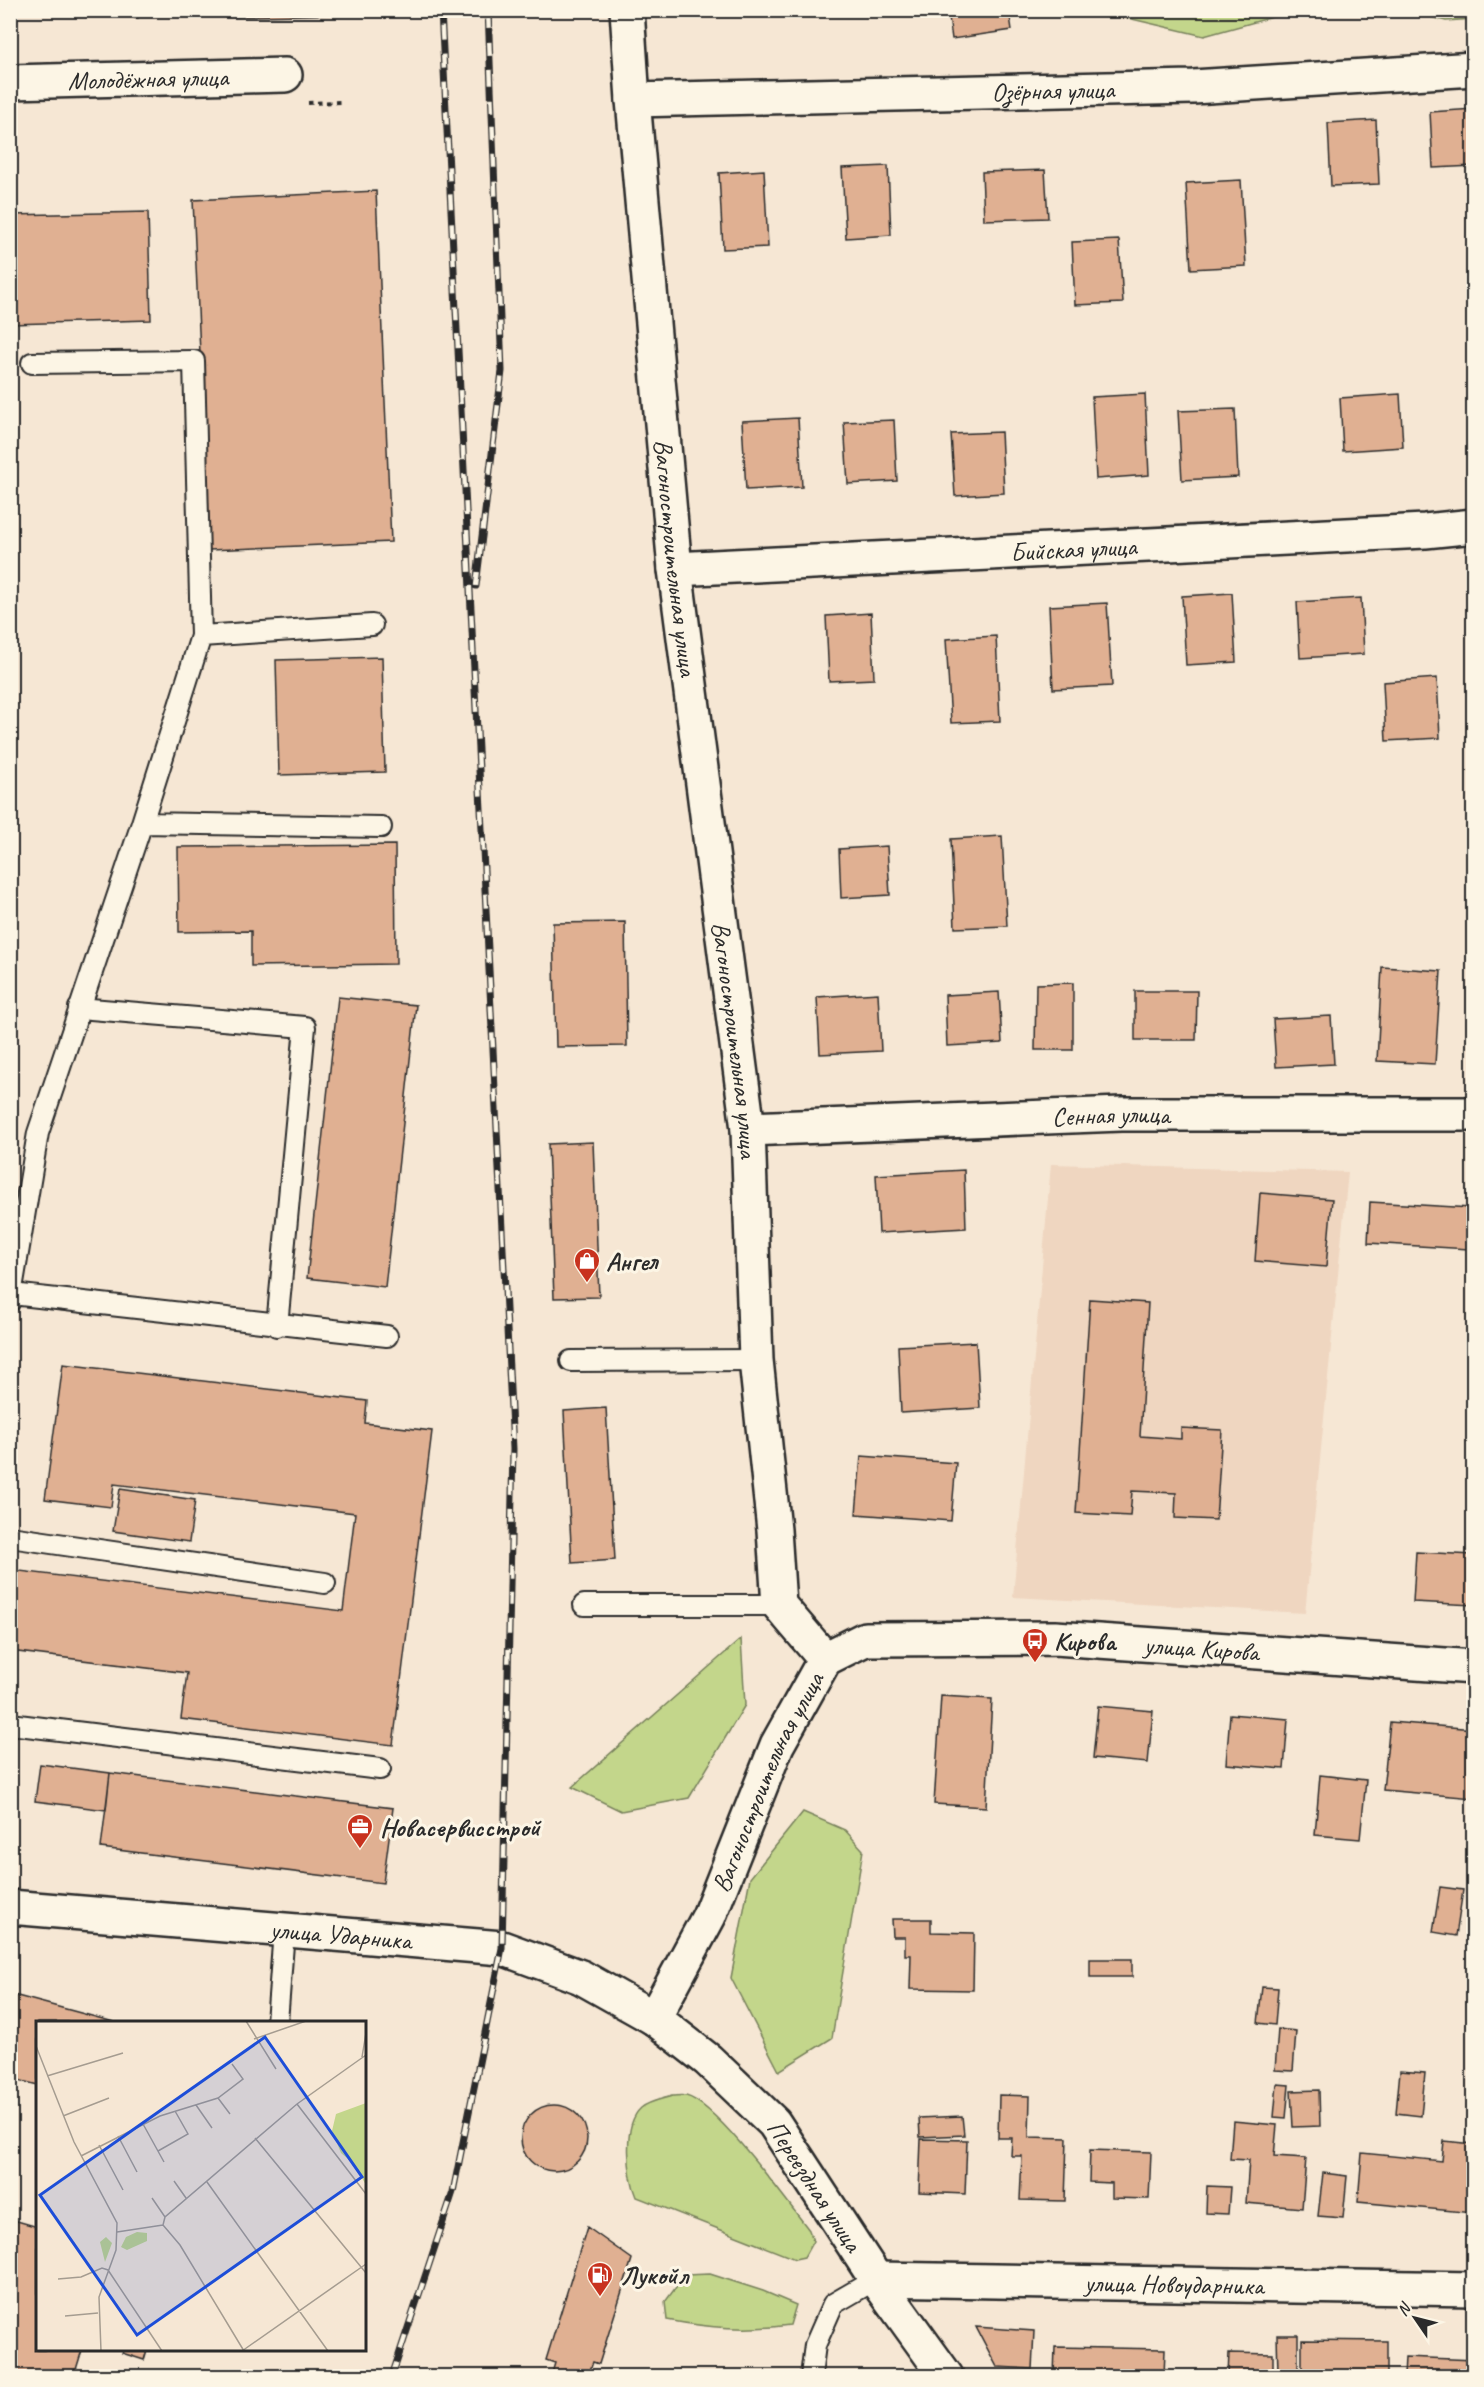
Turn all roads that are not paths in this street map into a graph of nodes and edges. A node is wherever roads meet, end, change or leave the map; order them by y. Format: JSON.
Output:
{"nodes":[{"id":1,"x":627,"y":10,"type":"edge"},
{"id":2,"x":1473,"y":69,"type":"edge"},
{"id":3,"x":285,"y":75,"type":"dead end"},
{"id":4,"x":10,"y":82,"type":"edge"},
{"id":5,"x":633,"y":100,"type":"junction"},
{"id":6,"x":32,"y":363,"type":"dead end"},
{"id":7,"x":1473,"y":526,"type":"edge"},
{"id":8,"x":675,"y":569,"type":"junction"},
{"id":9,"x":372,"y":625,"type":"dead end"},
{"id":10,"x":201,"y":636,"type":"junction"},
{"id":11,"x":142,"y":822,"type":"junction"},
{"id":12,"x":381,"y":827,"type":"dead end"},
{"id":13,"x":79,"y":1008,"type":"junction"},
{"id":14,"x":1473,"y":1114,"type":"edge"},
{"id":15,"x":748,"y":1129,"type":"junction"},
{"id":16,"x":11,"y":1298,"type":"edge"},
{"id":17,"x":277,"y":1326,"type":"junction"},
{"id":18,"x":387,"y":1336,"type":"dead end"},
{"id":19,"x":756,"y":1360,"type":"junction"},
{"id":20,"x":571,"y":1361,"type":"dead end"},
{"id":21,"x":10,"y":1537,"type":"edge"},
{"id":22,"x":325,"y":1582,"type":"dead end"},
{"id":23,"x":584,"y":1605,"type":"dead end"},
{"id":24,"x":779,"y":1605,"type":"junction"},
{"id":25,"x":825,"y":1659,"type":"junction"},
{"id":26,"x":1473,"y":1667,"type":"edge"},
{"id":27,"x":10,"y":1724,"type":"edge"},
{"id":28,"x":380,"y":1769,"type":"dead end"},
{"id":29,"x":10,"y":1907,"type":"edge"},
{"id":30,"x":284,"y":1931,"type":"junction"},
{"id":31,"x":654,"y":2018,"type":"junction"},
{"id":32,"x":277,"y":2021,"type":"edge"},
{"id":33,"x":876,"y":2279,"type":"junction"},
{"id":34,"x":1473,"y":2289,"type":"edge"},
{"id":35,"x":812,"y":2376,"type":"edge"},
{"id":36,"x":946,"y":2376,"type":"edge"}],
"edges":[{"from":1,"to":5,"type":"street","name":"Вагоностроительная улица"},
{"from":2,"to":5,"type":"street","name":"Озёрная улица"},
{"from":3,"to":4,"type":"street","name":"Молодёжная улица"},
{"from":5,"to":8,"type":"street","name":"Вагоностроительная улица"},
{"from":6,"to":10,"type":"lane"},
{"from":7,"to":8,"type":"street","name":"Бийская улица"},
{"from":8,"to":15,"type":"street","name":"Вагоностроительная улица"},
{"from":9,"to":10,"type":"lane"},
{"from":10,"to":11,"type":"lane"},
{"from":11,"to":12,"type":"lane"},
{"from":11,"to":13,"type":"lane"},
{"from":13,"to":16,"type":"lane"},
{"from":13,"to":17,"type":"lane"},
{"from":14,"to":15,"type":"street","name":"Сенная улица"},
{"from":15,"to":19,"type":"street","name":"Вагоностроительная улица"},
{"from":16,"to":17,"type":"lane"},
{"from":17,"to":18,"type":"lane"},
{"from":19,"to":20,"type":"lane"},
{"from":19,"to":24,"type":"street","name":"Вагоностроительная улица"},
{"from":21,"to":22,"type":"lane"},
{"from":23,"to":24,"type":"lane"},
{"from":24,"to":25,"type":"street","name":"Вагоностроительная улица"},
{"from":25,"to":26,"type":"street","name":"улица Кирова"},
{"from":25,"to":31,"type":"street","name":"Вагоностроительная улица"},
{"from":27,"to":28,"type":"lane"},
{"from":29,"to":30,"type":"street","name":"улица Ударника"},
{"from":30,"to":31,"type":"street","name":"улица Ударника"},
{"from":30,"to":32,"type":"lane"},
{"from":31,"to":33,"type":"street","name":"Переездная улица"},
{"from":33,"to":34,"type":"street","name":"улица Новоударника"},
{"from":33,"to":35,"type":"lane"},
{"from":33,"to":36,"type":"street","name":"Переездная улица"}]}
